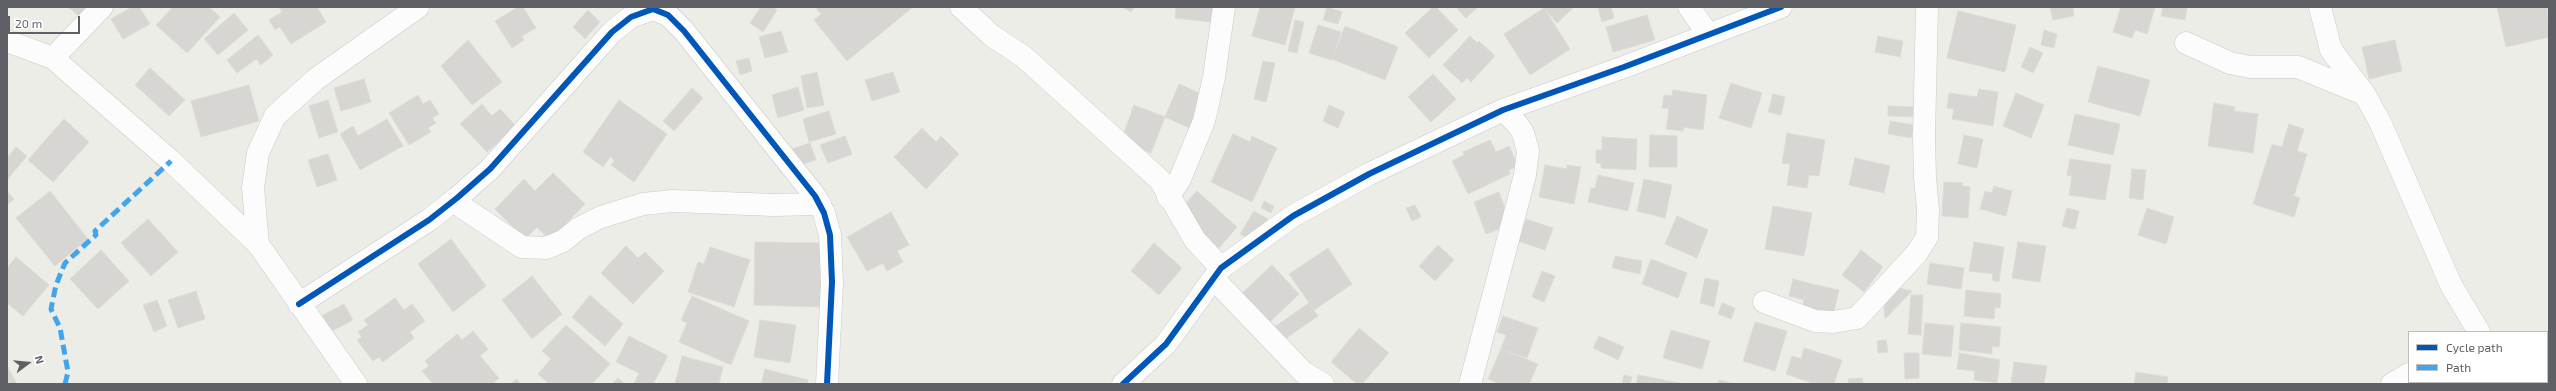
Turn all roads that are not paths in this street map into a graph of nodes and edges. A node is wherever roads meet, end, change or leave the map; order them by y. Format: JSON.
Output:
{"nodes":[{"id":1,"x":102,"y":7,"type":"edge"},
{"id":2,"x":418,"y":7,"type":"edge"},
{"id":3,"x":961,"y":7,"type":"edge"},
{"id":4,"x":1224,"y":7,"type":"edge"},
{"id":5,"x":1690,"y":7,"type":"edge"},
{"id":6,"x":1781,"y":7,"type":"edge"},
{"id":7,"x":1927,"y":7,"type":"edge"},
{"id":8,"x":2320,"y":7,"type":"edge"},
{"id":9,"x":1708,"y":34,"type":"junction"},
{"id":10,"x":7,"y":42,"type":"edge"},
{"id":11,"x":2186,"y":43,"type":"dead end"},
{"id":12,"x":53,"y":58,"type":"junction"},
{"id":13,"x":2365,"y":94,"type":"junction"},
{"id":14,"x":1503,"y":110,"type":"junction"},
{"id":15,"x":1168,"y":197,"type":"junction"},
{"id":16,"x":453,"y":201,"type":"junction"},
{"id":17,"x":820,"y":204,"type":"junction"},
{"id":18,"x":258,"y":244,"type":"junction"},
{"id":19,"x":1217,"y":273,"type":"junction"},
{"id":20,"x":1764,"y":302,"type":"dead end"},
{"id":21,"x":299,"y":304,"type":"junction"},
{"id":22,"x":2479,"y":331,"type":"edge"},
{"id":23,"x":2408,"y":375,"type":"edge"},
{"id":24,"x":356,"y":384,"type":"edge"},
{"id":25,"x":827,"y":384,"type":"edge"},
{"id":26,"x":1122,"y":384,"type":"edge"},
{"id":27,"x":1323,"y":384,"type":"edge"},
{"id":28,"x":1470,"y":384,"type":"edge"},
{"id":29,"x":2392,"y":384,"type":"edge"}],
"edges":[{"from":1,"to":12,"type":"street"},
{"from":2,"to":18,"type":"street"},
{"from":3,"to":15,"type":"street"},
{"from":4,"to":15,"type":"street"},
{"from":5,"to":9,"type":"street"},
{"from":6,"to":9,"type":"street"},
{"from":7,"to":20,"type":"street"},
{"from":8,"to":13,"type":"street"},
{"from":9,"to":14,"type":"street"},
{"from":10,"to":12,"type":"street"},
{"from":11,"to":13,"type":"street"},
{"from":12,"to":18,"type":"street"},
{"from":13,"to":22,"type":"street"},
{"from":14,"to":19,"type":"street"},
{"from":14,"to":28,"type":"street"},
{"from":15,"to":19,"type":"street"},
{"from":16,"to":17,"type":"street"},
{"from":16,"to":17,"type":"street"},
{"from":16,"to":21,"type":"street"},
{"from":17,"to":25,"type":"street"},
{"from":18,"to":21,"type":"street"},
{"from":19,"to":26,"type":"street"},
{"from":19,"to":27,"type":"street"},
{"from":21,"to":24,"type":"street"},
{"from":23,"to":29,"type":"street"}]}
